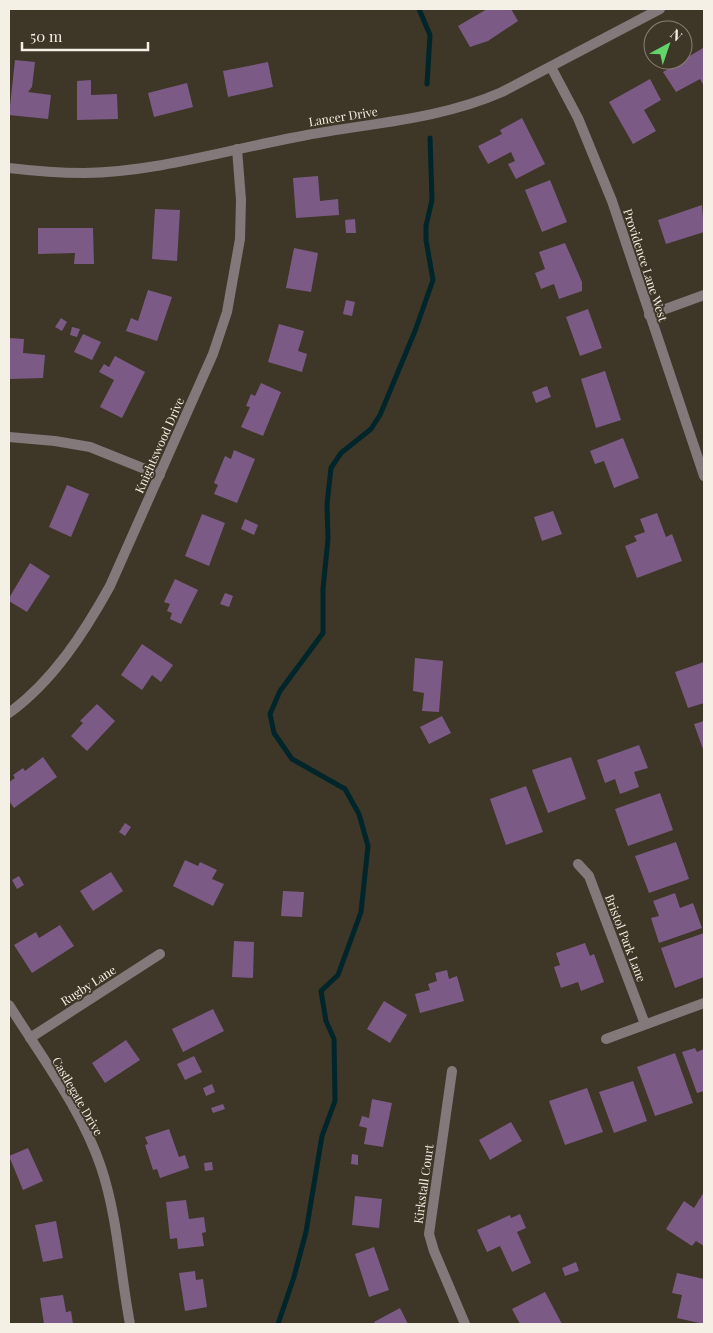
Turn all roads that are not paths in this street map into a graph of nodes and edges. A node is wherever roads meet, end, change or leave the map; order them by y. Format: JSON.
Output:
{"nodes":[{"id":1,"x":660,"y":9,"type":"edge"},
{"id":2,"x":551,"y":66,"type":"junction"},
{"id":3,"x":237,"y":149,"type":"junction"},
{"id":4,"x":9,"y":168,"type":"edge"},
{"id":5,"x":704,"y":294,"type":"edge"},
{"id":6,"x":649,"y":314,"type":"junction"},
{"id":7,"x":9,"y":438,"type":"edge"},
{"id":8,"x":160,"y":475,"type":"junction"},
{"id":9,"x":704,"y":476,"type":"edge"},
{"id":10,"x":9,"y":713,"type":"edge"},
{"id":11,"x":578,"y":864,"type":"dead end"},
{"id":12,"x":160,"y":954,"type":"dead end"},
{"id":13,"x":704,"y":1003,"type":"edge"},
{"id":14,"x":9,"y":1005,"type":"edge"},
{"id":15,"x":645,"y":1024,"type":"junction"},
{"id":16,"x":30,"y":1038,"type":"junction"},
{"id":17,"x":606,"y":1039,"type":"dead end"},
{"id":18,"x":452,"y":1071,"type":"dead end"},
{"id":19,"x":130,"y":1324,"type":"edge"},
{"id":20,"x":465,"y":1324,"type":"edge"}],
"edges":[{"from":1,"to":2,"type":"street","name":"Lancer Drive"},
{"from":2,"to":3,"type":"street","name":"Lancer Drive"},
{"from":2,"to":6,"type":"street","name":"Providence Lane West"},
{"from":3,"to":4,"type":"street","name":"Lancer Drive"},
{"from":3,"to":8,"type":"street","name":"Knightswood Drive"},
{"from":5,"to":6,"type":"street"},
{"from":6,"to":9,"type":"street","name":"Providence Lane West"},
{"from":7,"to":8,"type":"street"},
{"from":8,"to":10,"type":"street","name":"Knightswood Drive"},
{"from":11,"to":15,"type":"street","name":"Bristol Park Lane"},
{"from":12,"to":16,"type":"street","name":"Rugby Lane"},
{"from":13,"to":15,"type":"street"},
{"from":14,"to":16,"type":"street","name":"Castlegate Drive"},
{"from":15,"to":17,"type":"street"},
{"from":16,"to":19,"type":"street","name":"Castlegate Drive"},
{"from":18,"to":20,"type":"street","name":"Kirkstall Court"}]}
